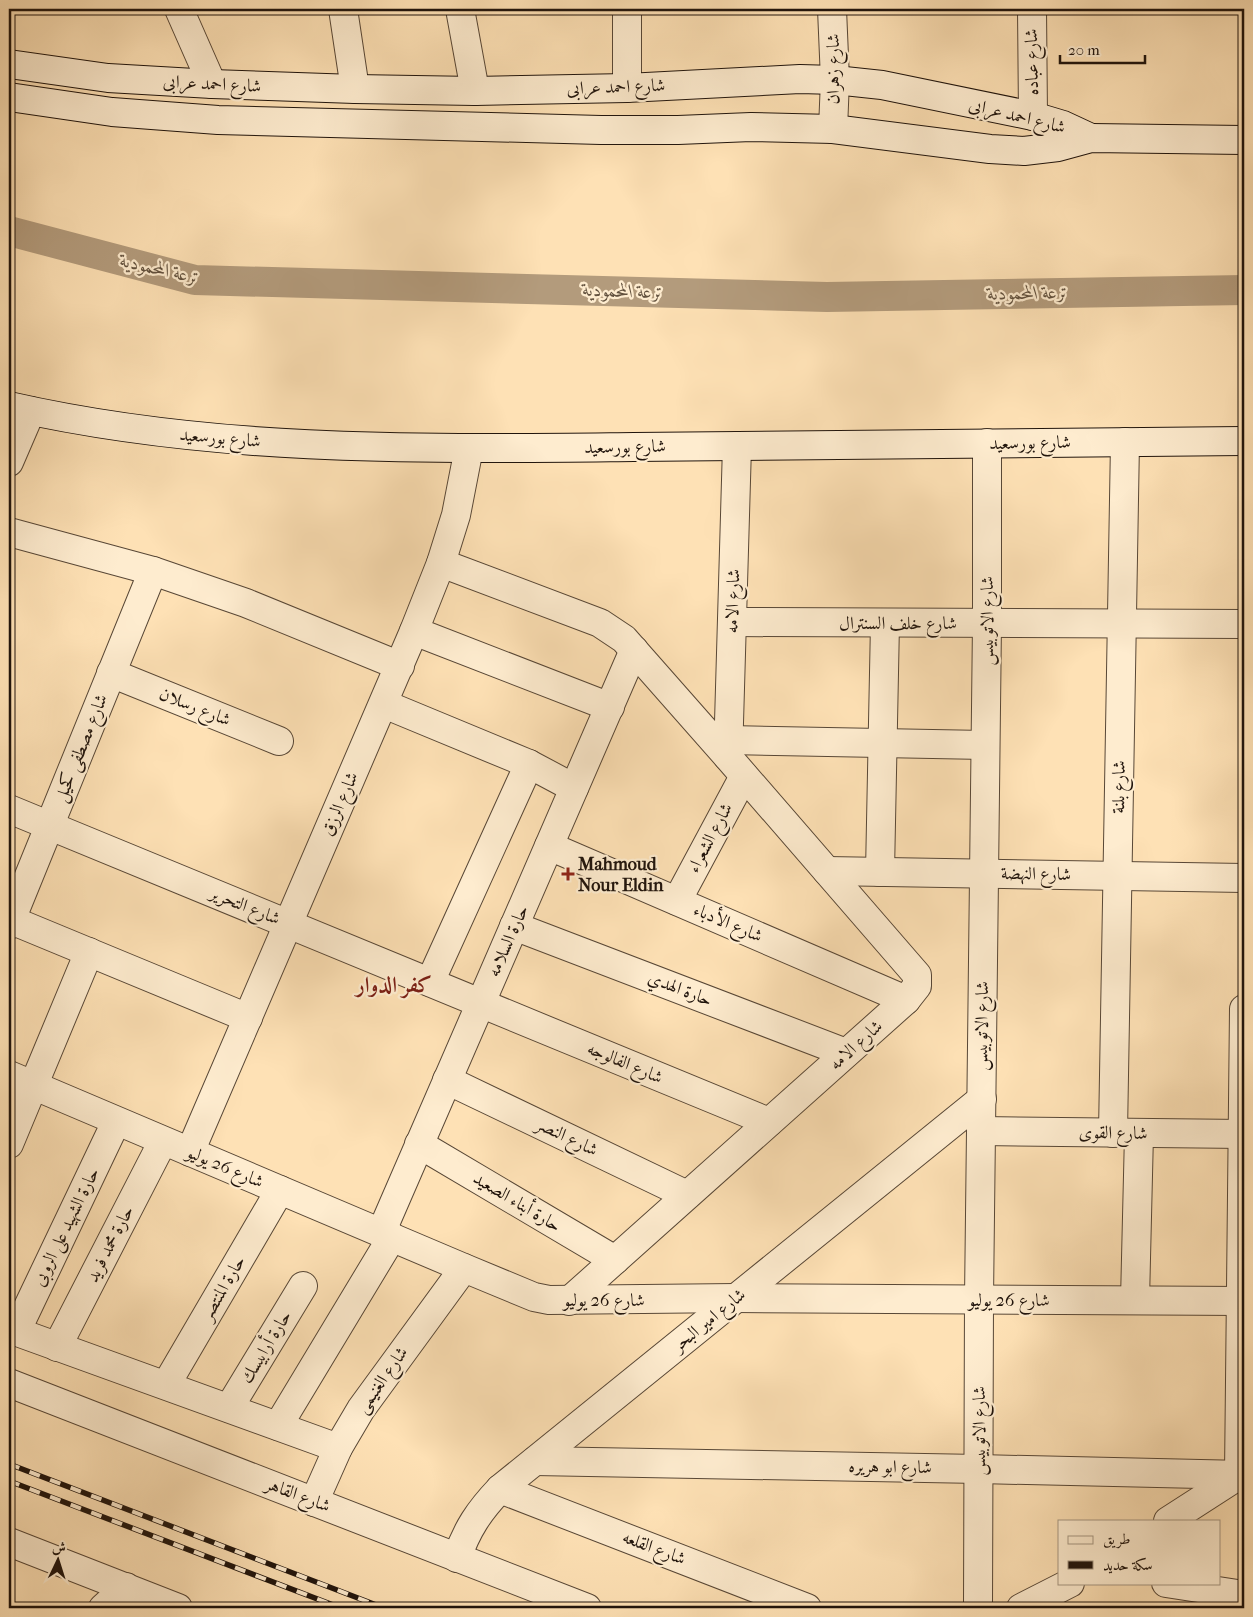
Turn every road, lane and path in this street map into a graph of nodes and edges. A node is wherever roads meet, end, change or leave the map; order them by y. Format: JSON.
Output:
{"nodes":[{"id":1,"x":343,"y":9,"type":"edge"},
{"id":2,"x":460,"y":9,"type":"edge"},
{"id":3,"x":627,"y":9,"type":"edge"},
{"id":4,"x":832,"y":9,"type":"edge"},
{"id":5,"x":1032,"y":9,"type":"edge"},
{"id":6,"x":174,"y":11,"type":"edge"},
{"id":7,"x":15,"y":65,"type":"edge"},
{"id":8,"x":835,"y":80,"type":"junction"},
{"id":9,"x":212,"y":84,"type":"junction"},
{"id":10,"x":626,"y":88,"type":"junction"},
{"id":11,"x":356,"y":89,"type":"junction"},
{"id":12,"x":475,"y":91,"type":"junction"},
{"id":13,"x":14,"y":98,"type":"edge"},
{"id":14,"x":1033,"y":116,"type":"junction"},
{"id":15,"x":833,"y":129,"type":"junction"},
{"id":16,"x":1091,"y":138,"type":"junction"},
{"id":17,"x":1244,"y":140,"type":"edge"},
{"id":18,"x":20,"y":408,"type":"edge"},
{"id":19,"x":1244,"y":441,"type":"edge"},
{"id":20,"x":1125,"y":442,"type":"junction"},
{"id":21,"x":986,"y":443,"type":"junction"},
{"id":22,"x":737,"y":446,"type":"junction"},
{"id":23,"x":469,"y":448,"type":"junction"},
{"id":24,"x":9,"y":462,"type":"edge"},
{"id":25,"x":9,"y":532,"type":"edge"},
{"id":26,"x":441,"y":562,"type":"junction"},
{"id":27,"x":153,"y":571,"type":"junction"},
{"id":28,"x":732,"y":622,"type":"junction"},
{"id":29,"x":885,"y":623,"type":"junction"},
{"id":30,"x":987,"y":623,"type":"junction"},
{"id":31,"x":1122,"y":623,"type":"junction"},
{"id":32,"x":1244,"y":624,"type":"edge"},
{"id":33,"x":414,"y":631,"type":"junction"},
{"id":34,"x":634,"y":650,"type":"junction"},
{"id":35,"x":400,"y":666,"type":"junction"},
{"id":36,"x":111,"y":673,"type":"junction"},
{"id":37,"x":384,"y":704,"type":"junction"},
{"id":38,"x":610,"y":707,"type":"junction"},
{"id":39,"x":279,"y":741,"type":"dead end"},
{"id":40,"x":883,"y":743,"type":"junction"},
{"id":41,"x":985,"y":745,"type":"junction"},
{"id":42,"x":734,"y":758,"type":"junction"},
{"id":43,"x":529,"y":764,"type":"junction"},
{"id":44,"x":574,"y":788,"type":"junction"},
{"id":45,"x":9,"y":809,"type":"edge"},
{"id":46,"x":50,"y":826,"type":"junction"},
{"id":47,"x":549,"y":846,"type":"junction"},
{"id":48,"x":827,"y":871,"type":"junction"},
{"id":49,"x":880,"y":872,"type":"junction"},
{"id":50,"x":984,"y":874,"type":"junction"},
{"id":51,"x":1118,"y":876,"type":"junction"},
{"id":52,"x":1244,"y":878,"type":"edge"},
{"id":53,"x":677,"y":901,"type":"junction"},
{"id":54,"x":10,"y":923,"type":"edge"},
{"id":55,"x":288,"y":924,"type":"junction"},
{"id":56,"x":514,"y":926,"type":"junction"},
{"id":57,"x":89,"y":952,"type":"junction"},
{"id":58,"x":430,"y":982,"type":"junction"},
{"id":59,"x":906,"y":1000,"type":"junction"},
{"id":60,"x":481,"y":1003,"type":"junction"},
{"id":61,"x":1244,"y":1009,"type":"edge"},
{"id":62,"x":248,"y":1018,"type":"junction"},
{"id":63,"x":846,"y":1053,"type":"junction"},
{"id":64,"x":9,"y":1075,"type":"edge"},
{"id":65,"x":447,"y":1080,"type":"junction"},
{"id":66,"x":34,"y":1086,"type":"junction"},
{"id":67,"x":982,"y":1098,"type":"junction"},
{"id":68,"x":116,"y":1122,"type":"junction"},
{"id":69,"x":769,"y":1122,"type":"junction"},
{"id":70,"x":981,"y":1132,"type":"junction"},
{"id":71,"x":1126,"y":1133,"type":"junction"},
{"id":72,"x":1244,"y":1134,"type":"edge"},
{"id":73,"x":163,"y":1141,"type":"junction"},
{"id":74,"x":9,"y":1144,"type":"edge"},
{"id":75,"x":419,"y":1144,"type":"junction"},
{"id":76,"x":190,"y":1152,"type":"junction"},
{"id":77,"x":280,"y":1190,"type":"junction"},
{"id":78,"x":687,"y":1195,"type":"junction"},
{"id":79,"x":387,"y":1235,"type":"junction"},
{"id":80,"x":615,"y":1260,"type":"junction"},
{"id":81,"x":464,"y":1268,"type":"junction"},
{"id":82,"x":302,"y":1286,"type":"dead end"},
{"id":83,"x":736,"y":1298,"type":"junction"},
{"id":84,"x":979,"y":1300,"type":"junction"},
{"id":85,"x":1135,"y":1300,"type":"junction"},
{"id":86,"x":569,"y":1301,"type":"junction"},
{"id":87,"x":1243,"y":1301,"type":"edge"},
{"id":88,"x":12,"y":1331,"type":"edge"},
{"id":89,"x":57,"y":1347,"type":"junction"},
{"id":90,"x":9,"y":1383,"type":"edge"},
{"id":91,"x":166,"y":1385,"type":"junction"},
{"id":92,"x":229,"y":1408,"type":"junction"},
{"id":93,"x":278,"y":1426,"type":"junction"},
{"id":94,"x":338,"y":1448,"type":"junction"},
{"id":95,"x":535,"y":1460,"type":"junction"},
{"id":96,"x":979,"y":1468,"type":"junction"},
{"id":97,"x":1243,"y":1474,"type":"edge"},
{"id":98,"x":500,"y":1489,"type":"junction"},
{"id":99,"x":314,"y":1502,"type":"junction"},
{"id":100,"x":1170,"y":1520,"type":"edge"},
{"id":101,"x":9,"y":1542,"type":"edge"},
{"id":102,"x":457,"y":1558,"type":"junction"},
{"id":103,"x":1068,"y":1584,"type":"edge"},
{"id":104,"x":1172,"y":1584,"type":"edge"},
{"id":105,"x":126,"y":1587,"type":"junction"},
{"id":106,"x":1244,"y":1595,"type":"edge"},
{"id":107,"x":103,"y":1608,"type":"edge"},
{"id":108,"x":178,"y":1608,"type":"edge"},
{"id":109,"x":587,"y":1608,"type":"edge"},
{"id":110,"x":807,"y":1608,"type":"edge"},
{"id":111,"x":978,"y":1608,"type":"edge"},
{"id":112,"x":1021,"y":1608,"type":"edge"}],
"edges":[{"from":1,"to":11,"type":"street"},
{"from":2,"to":12,"type":"street"},
{"from":3,"to":10,"type":"street"},
{"from":4,"to":8,"type":"street","name":"شارع زهران"},
{"from":5,"to":14,"type":"street","name":"شارع عباده"},
{"from":6,"to":9,"type":"street"},
{"from":7,"to":9,"type":"street","name":"شارع احمد عرابى"},
{"from":7,"to":13,"type":"street"},
{"from":8,"to":10,"type":"street","name":"شارع احمد عرابى"},
{"from":8,"to":14,"type":"street","name":"شارع احمد عرابى"},
{"from":8,"to":15,"type":"street","name":"شارع زهران"},
{"from":9,"to":11,"type":"street","name":"شارع احمد عرابى"},
{"from":10,"to":12,"type":"street","name":"شارع احمد عرابى"},
{"from":11,"to":12,"type":"street","name":"شارع احمد عرابى"},
{"from":13,"to":15,"type":"street","name":"شارع احمد عرابى"},
{"from":14,"to":16,"type":"street","name":"شارع احمد عرابى"},
{"from":15,"to":16,"type":"street","name":"شارع احمد عرابى"},
{"from":16,"to":17,"type":"street"},
{"from":18,"to":23,"type":"street","name":"شارع بورسعيد"},
{"from":18,"to":24,"type":"street"},
{"from":19,"to":20,"type":"street","name":"شارع بورسعيد"},
{"from":20,"to":21,"type":"street","name":"شارع بورسعيد"},
{"from":20,"to":31,"type":"street","name":"شارع بلنة"},
{"from":21,"to":22,"type":"street","name":"شارع بورسعيد"},
{"from":21,"to":30,"type":"street","name":"شارع الاتوبيس"},
{"from":22,"to":23,"type":"street","name":"شارع بورسعيد"},
{"from":22,"to":28,"type":"street","name":"شارع الامه"},
{"from":23,"to":26,"type":"street","name":"شارع الرزق"},
{"from":25,"to":27,"type":"street"},
{"from":26,"to":33,"type":"street","name":"شارع الرزق"},
{"from":26,"to":34,"type":"street","name":"شارع الامه"},
{"from":27,"to":35,"type":"street"},
{"from":27,"to":36,"type":"street","name":"شارع مصطفى كحيل"},
{"from":28,"to":29,"type":"street","name":"شارع خلف السنترال"},
{"from":28,"to":42,"type":"street","name":"شارع الامه"},
{"from":29,"to":30,"type":"street","name":"شارع خلف السنترال"},
{"from":29,"to":40,"type":"street"},
{"from":30,"to":31,"type":"street","name":"شارع خلف السنترال"},
{"from":30,"to":41,"type":"street","name":"شارع الاتوبيس"},
{"from":31,"to":32,"type":"street","name":"شارع خلف السنترال"},
{"from":31,"to":51,"type":"street","name":"شارع بلنة"},
{"from":33,"to":35,"type":"street","name":"شارع الرزق"},
{"from":33,"to":38,"type":"street"},
{"from":34,"to":38,"type":"street","name":"حارة السلامه"},
{"from":34,"to":42,"type":"street","name":"شارع الامه"},
{"from":35,"to":37,"type":"street","name":"شارع الرزق"},
{"from":36,"to":39,"type":"street","name":"شارع رسلان"},
{"from":36,"to":46,"type":"street","name":"شارع مصطفى كحيل"},
{"from":37,"to":43,"type":"street"},
{"from":37,"to":55,"type":"street","name":"شارع الرزق"},
{"from":38,"to":44,"type":"street","name":"حارة السلامه"},
{"from":40,"to":41,"type":"street"},
{"from":40,"to":42,"type":"street"},
{"from":40,"to":49,"type":"street"},
{"from":41,"to":50,"type":"street","name":"شارع الاتوبيس"},
{"from":42,"to":48,"type":"street","name":"شارع الامه"},
{"from":42,"to":53,"type":"street","name":"شارع الشعراء"},
{"from":43,"to":44,"type":"street"},
{"from":43,"to":58,"type":"street"},
{"from":44,"to":47,"type":"street","name":"حارة السلامه"},
{"from":45,"to":46,"type":"street","name":"شارع التحرير"},
{"from":46,"to":54,"type":"street","name":"شارع مصطفى كحيل"},
{"from":46,"to":55,"type":"street","name":"شارع التحرير"},
{"from":47,"to":53,"type":"street","name":"شارع الأدباء"},
{"from":47,"to":56,"type":"street","name":"حارة السلامه"},
{"from":48,"to":49,"type":"street","name":"شارع النهضة"},
{"from":48,"to":59,"type":"street","name":"شارع الامه"},
{"from":49,"to":50,"type":"street","name":"شارع النهضة"},
{"from":50,"to":51,"type":"street","name":"شارع النهضة"},
{"from":50,"to":67,"type":"street","name":"شارع الاتوبيس"},
{"from":51,"to":52,"type":"street","name":"شارع النهضة"},
{"from":51,"to":71,"type":"street","name":"شارع بلنة"},
{"from":53,"to":59,"type":"street","name":"شارع الأدباء"},
{"from":54,"to":57,"type":"street"},
{"from":55,"to":58,"type":"street","name":"شارع التحرير"},
{"from":55,"to":62,"type":"street","name":"شارع الرزق"},
{"from":56,"to":60,"type":"street","name":"حارة السلامه"},
{"from":56,"to":63,"type":"street","name":"حارة الهدي"},
{"from":57,"to":62,"type":"street"},
{"from":57,"to":66,"type":"street"},
{"from":58,"to":60,"type":"street","name":"شارع التحرير"},
{"from":59,"to":63,"type":"street","name":"شارع الامه"},
{"from":60,"to":65,"type":"street","name":"حارة السلامه"},
{"from":60,"to":69,"type":"street","name":"شارع الفالوجه"},
{"from":61,"to":72,"type":"street"},
{"from":62,"to":76,"type":"street","name":"شارع الرزق"},
{"from":63,"to":69,"type":"street","name":"شارع الامه"},
{"from":64,"to":66,"type":"street","name":"شارع 26 يوليو"},
{"from":65,"to":75,"type":"street","name":"حارة السلامه"},
{"from":65,"to":78,"type":"street","name":"شارع النصر"},
{"from":66,"to":68,"type":"street","name":"شارع 26 يوليو"},
{"from":66,"to":74,"type":"street"},
{"from":67,"to":70,"type":"street","name":"شارع الاتوبيس"},
{"from":67,"to":83,"type":"street","name":"شارع امير البحر"},
{"from":68,"to":73,"type":"street","name":"شارع 26 يوليو"},
{"from":68,"to":88,"type":"street","name":"حارة الشهيد على الروبى"},
{"from":69,"to":78,"type":"street","name":"شارع الامه"},
{"from":70,"to":71,"type":"street","name":"شارع القوى"},
{"from":70,"to":84,"type":"street","name":"شارع الاتوبيس"},
{"from":71,"to":72,"type":"street","name":"شارع القوى"},
{"from":71,"to":85,"type":"street","name":"شارع بلنة"},
{"from":72,"to":87,"type":"street"},
{"from":73,"to":76,"type":"street","name":"شارع 26 يوليو"},
{"from":73,"to":89,"type":"street","name":"حارة محمد فريد"},
{"from":75,"to":79,"type":"street","name":"حارة السلامه"},
{"from":75,"to":80,"type":"street","name":"حارة أبناء الصعيد"},
{"from":76,"to":77,"type":"street","name":"شارع 26 يوليو"},
{"from":77,"to":79,"type":"street","name":"شارع 26 يوليو"},
{"from":77,"to":91,"type":"street","name":"حارة المنتصر"},
{"from":78,"to":80,"type":"street","name":"شارع الامه"},
{"from":79,"to":81,"type":"street","name":"شارع 26 يوليو"},
{"from":79,"to":93,"type":"street","name":"حارة السلامه"},
{"from":80,"to":86,"type":"street","name":"شارع الامه"},
{"from":81,"to":86,"type":"street","name":"شارع 26 يوليو"},
{"from":81,"to":94,"type":"street","name":"شارع الغنيمى"},
{"from":82,"to":92,"type":"street","name":"حارة أرابيسك"},
{"from":83,"to":84,"type":"street","name":"شارع 26 يوليو"},
{"from":83,"to":86,"type":"street","name":"شارع 26 يوليو"},
{"from":83,"to":95,"type":"street","name":"شارع امير البحر"},
{"from":84,"to":85,"type":"street","name":"شارع 26 يوليو"},
{"from":84,"to":96,"type":"street","name":"شارع الاتوبيس"},
{"from":85,"to":87,"type":"street","name":"شارع 26 يوليو"},
{"from":87,"to":97,"type":"street"},
{"from":88,"to":89,"type":"street"},
{"from":89,"to":91,"type":"street"},
{"from":90,"to":99,"type":"street","name":"شارع القاهر"},
{"from":91,"to":92,"type":"street"},
{"from":92,"to":93,"type":"street"},
{"from":93,"to":94,"type":"street"},
{"from":94,"to":99,"type":"street","name":"شارع الغنيمى"},
{"from":95,"to":96,"type":"street","name":"شارع ابو هريره"},
{"from":95,"to":98,"type":"street","name":"شارع امير البحر"},
{"from":96,"to":97,"type":"street","name":"شارع ابو هريره"},
{"from":96,"to":111,"type":"street","name":"شارع الاتوبيس"},
{"from":97,"to":100,"type":"street"},
{"from":98,"to":102,"type":"street","name":"شارع امير البحر"},
{"from":98,"to":110,"type":"street","name":"شارع القلعه"},
{"from":99,"to":102,"type":"street","name":"شارع القاهر"},
{"from":101,"to":105,"type":"street"},
{"from":102,"to":109,"type":"street","name":"شارع القاهر"},
{"from":103,"to":112,"type":"street"},
{"from":104,"to":106,"type":"street"},
{"from":105,"to":107,"type":"street"},
{"from":105,"to":108,"type":"street"}]}
